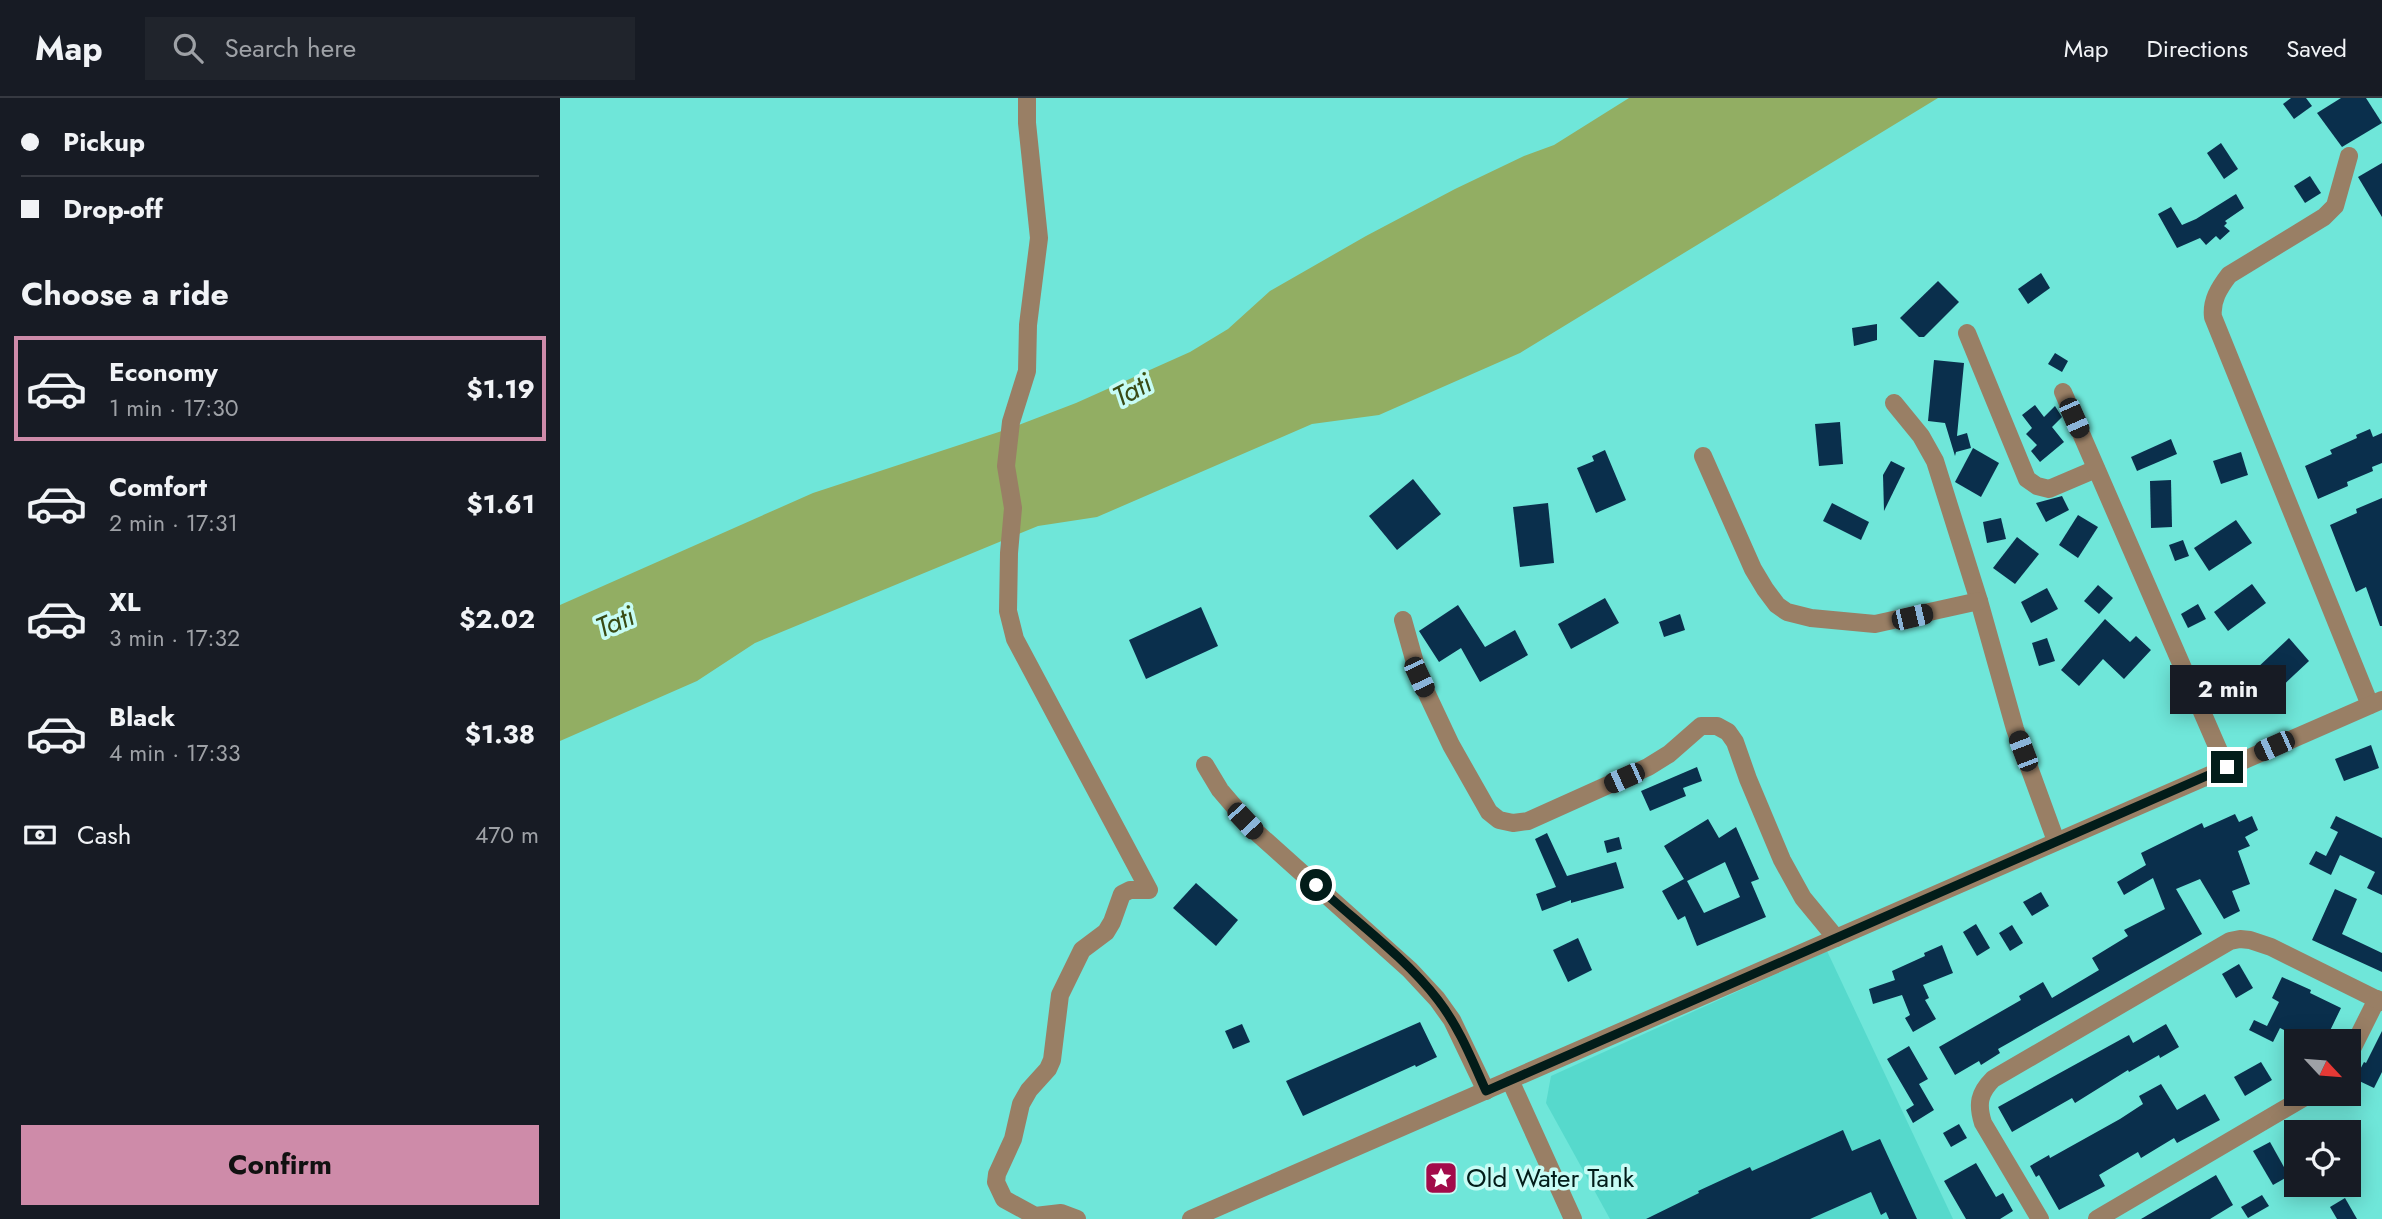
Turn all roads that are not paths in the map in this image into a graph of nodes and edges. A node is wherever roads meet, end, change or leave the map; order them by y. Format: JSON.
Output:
{"nodes":[{"id":1,"x":1027,"y":98,"type":"edge"},
{"id":2,"x":2349,"y":156,"type":"dead end"},
{"id":3,"x":1967,"y":333,"type":"dead end"},
{"id":4,"x":2063,"y":392,"type":"dead end"},
{"id":5,"x":1894,"y":403,"type":"dead end"},
{"id":6,"x":1703,"y":456,"type":"dead end"},
{"id":7,"x":2096,"y":469,"type":"junction"},
{"id":8,"x":1979,"y":601,"type":"junction"},
{"id":9,"x":1403,"y":620,"type":"dead end"},
{"id":10,"x":2376,"y":702,"type":"edge"},
{"id":11,"x":1205,"y":765,"type":"dead end"},
{"id":12,"x":2227,"y":767,"type":"junction"},
{"id":13,"x":2056,"y":841,"type":"junction"},
{"id":14,"x":1836,"y":938,"type":"junction"},
{"id":15,"x":2380,"y":1001,"type":"edge"},
{"id":16,"x":2361,"y":1034,"type":"edge"},
{"id":17,"x":1510,"y":1080,"type":"junction"},
{"id":18,"x":1486,"y":1091,"type":"junction"},
{"id":19,"x":2290,"y":1106,"type":"edge"},
{"id":20,"x":1077,"y":1219,"type":"edge"},
{"id":21,"x":1191,"y":1219,"type":"edge"},
{"id":22,"x":1573,"y":1219,"type":"edge"},
{"id":23,"x":2040,"y":1219,"type":"edge"},
{"id":24,"x":2097,"y":1219,"type":"edge"}],
"edges":[{"from":1,"to":20,"type":"street"},
{"from":2,"to":10,"type":"street"},
{"from":3,"to":7,"type":"street"},
{"from":4,"to":7,"type":"street"},
{"from":5,"to":8,"type":"street"},
{"from":6,"to":8,"type":"street"},
{"from":7,"to":12,"type":"street"},
{"from":8,"to":13,"type":"street"},
{"from":9,"to":14,"type":"street"},
{"from":10,"to":12,"type":"street"},
{"from":11,"to":18,"type":"street"},
{"from":12,"to":13,"type":"street"},
{"from":13,"to":14,"type":"street"},
{"from":14,"to":17,"type":"street"},
{"from":15,"to":16,"type":"street"},
{"from":15,"to":23,"type":"street"},
{"from":17,"to":18,"type":"street"},
{"from":17,"to":22,"type":"street"},
{"from":18,"to":21,"type":"street"},
{"from":19,"to":24,"type":"street"}]}
